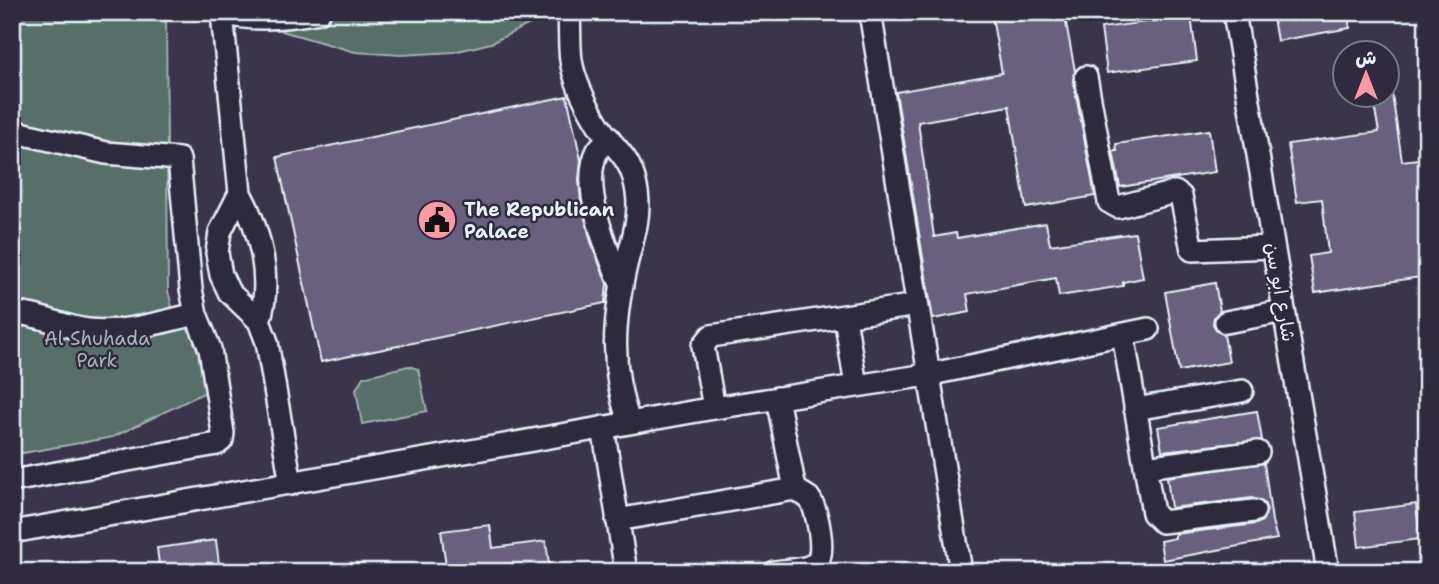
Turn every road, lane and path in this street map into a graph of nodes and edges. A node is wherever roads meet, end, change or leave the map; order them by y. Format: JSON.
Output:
{"nodes":[{"id":1,"x":319,"y":12,"type":"edge"},
{"id":2,"x":569,"y":12,"type":"edge"},
{"id":3,"x":870,"y":12,"type":"edge"},
{"id":4,"x":1234,"y":12,"type":"edge"},
{"id":5,"x":220,"y":13,"type":"edge"},
{"id":6,"x":1086,"y":76,"type":"dead end"},
{"id":7,"x":12,"y":131,"type":"edge"},
{"id":8,"x":609,"y":138,"type":"junction"},
{"id":9,"x":240,"y":193,"type":"junction"},
{"id":10,"x":1273,"y":247,"type":"junction"},
{"id":11,"x":622,"y":286,"type":"junction"},
{"id":12,"x":917,"y":305,"type":"junction"},
{"id":13,"x":1284,"y":311,"type":"junction"},
{"id":14,"x":14,"y":312,"type":"edge"},
{"id":15,"x":197,"y":314,"type":"junction"},
{"id":16,"x":845,"y":317,"type":"junction"},
{"id":17,"x":259,"y":321,"type":"junction"},
{"id":18,"x":1226,"y":322,"type":"dead end"},
{"id":19,"x":1147,"y":329,"type":"dead end"},
{"id":20,"x":1123,"y":334,"type":"junction"},
{"id":21,"x":927,"y":375,"type":"junction"},
{"id":22,"x":856,"y":386,"type":"junction"},
{"id":23,"x":1242,"y":391,"type":"dead end"},
{"id":24,"x":777,"y":398,"type":"junction"},
{"id":25,"x":714,"y":408,"type":"junction"},
{"id":26,"x":1135,"y":408,"type":"junction"},
{"id":27,"x":629,"y":422,"type":"junction"},
{"id":28,"x":603,"y":427,"type":"junction"},
{"id":29,"x":1258,"y":452,"type":"dead end"},
{"id":30,"x":1145,"y":467,"type":"junction"},
{"id":31,"x":12,"y":481,"type":"edge"},
{"id":32,"x":291,"y":484,"type":"junction"},
{"id":33,"x":795,"y":489,"type":"junction"},
{"id":34,"x":1254,"y":511,"type":"dead end"},
{"id":35,"x":617,"y":520,"type":"junction"},
{"id":36,"x":12,"y":532,"type":"edge"},
{"id":37,"x":626,"y":572,"type":"edge"},
{"id":38,"x":774,"y":572,"type":"edge"},
{"id":39,"x":961,"y":572,"type":"edge"},
{"id":40,"x":1328,"y":572,"type":"edge"}],
"edges":[{"from":1,"to":5,"type":"street"},
{"from":2,"to":8,"type":"street"},
{"from":3,"to":12,"type":"street"},
{"from":4,"to":10,"type":"street","name":"شارع ابو سن"},
{"from":5,"to":9,"type":"street"},
{"from":6,"to":10,"type":"street"},
{"from":7,"to":15,"type":"street"},
{"from":8,"to":11,"type":"street"},
{"from":8,"to":11,"type":"street"},
{"from":9,"to":17,"type":"street"},
{"from":9,"to":17,"type":"street"},
{"from":10,"to":13,"type":"street","name":"شارع ابو سن"},
{"from":11,"to":27,"type":"street"},
{"from":12,"to":16,"type":"street"},
{"from":12,"to":21,"type":"street"},
{"from":13,"to":18,"type":"street"},
{"from":13,"to":40,"type":"street","name":"شارع ابو سن"},
{"from":14,"to":15,"type":"street"},
{"from":15,"to":31,"type":"street"},
{"from":16,"to":22,"type":"street"},
{"from":16,"to":25,"type":"street"},
{"from":17,"to":32,"type":"street"},
{"from":19,"to":20,"type":"street"},
{"from":20,"to":21,"type":"street"},
{"from":20,"to":26,"type":"street"},
{"from":21,"to":22,"type":"street"},
{"from":21,"to":39,"type":"street"},
{"from":22,"to":24,"type":"street"},
{"from":23,"to":26,"type":"street"},
{"from":24,"to":25,"type":"street"},
{"from":24,"to":33,"type":"street"},
{"from":25,"to":27,"type":"street"},
{"from":26,"to":30,"type":"street"},
{"from":27,"to":28,"type":"street"},
{"from":28,"to":32,"type":"street"},
{"from":28,"to":35,"type":"street"},
{"from":29,"to":30,"type":"street"},
{"from":30,"to":34,"type":"street"},
{"from":32,"to":36,"type":"street"},
{"from":33,"to":35,"type":"street"},
{"from":33,"to":38,"type":"street"},
{"from":35,"to":37,"type":"street"}]}
